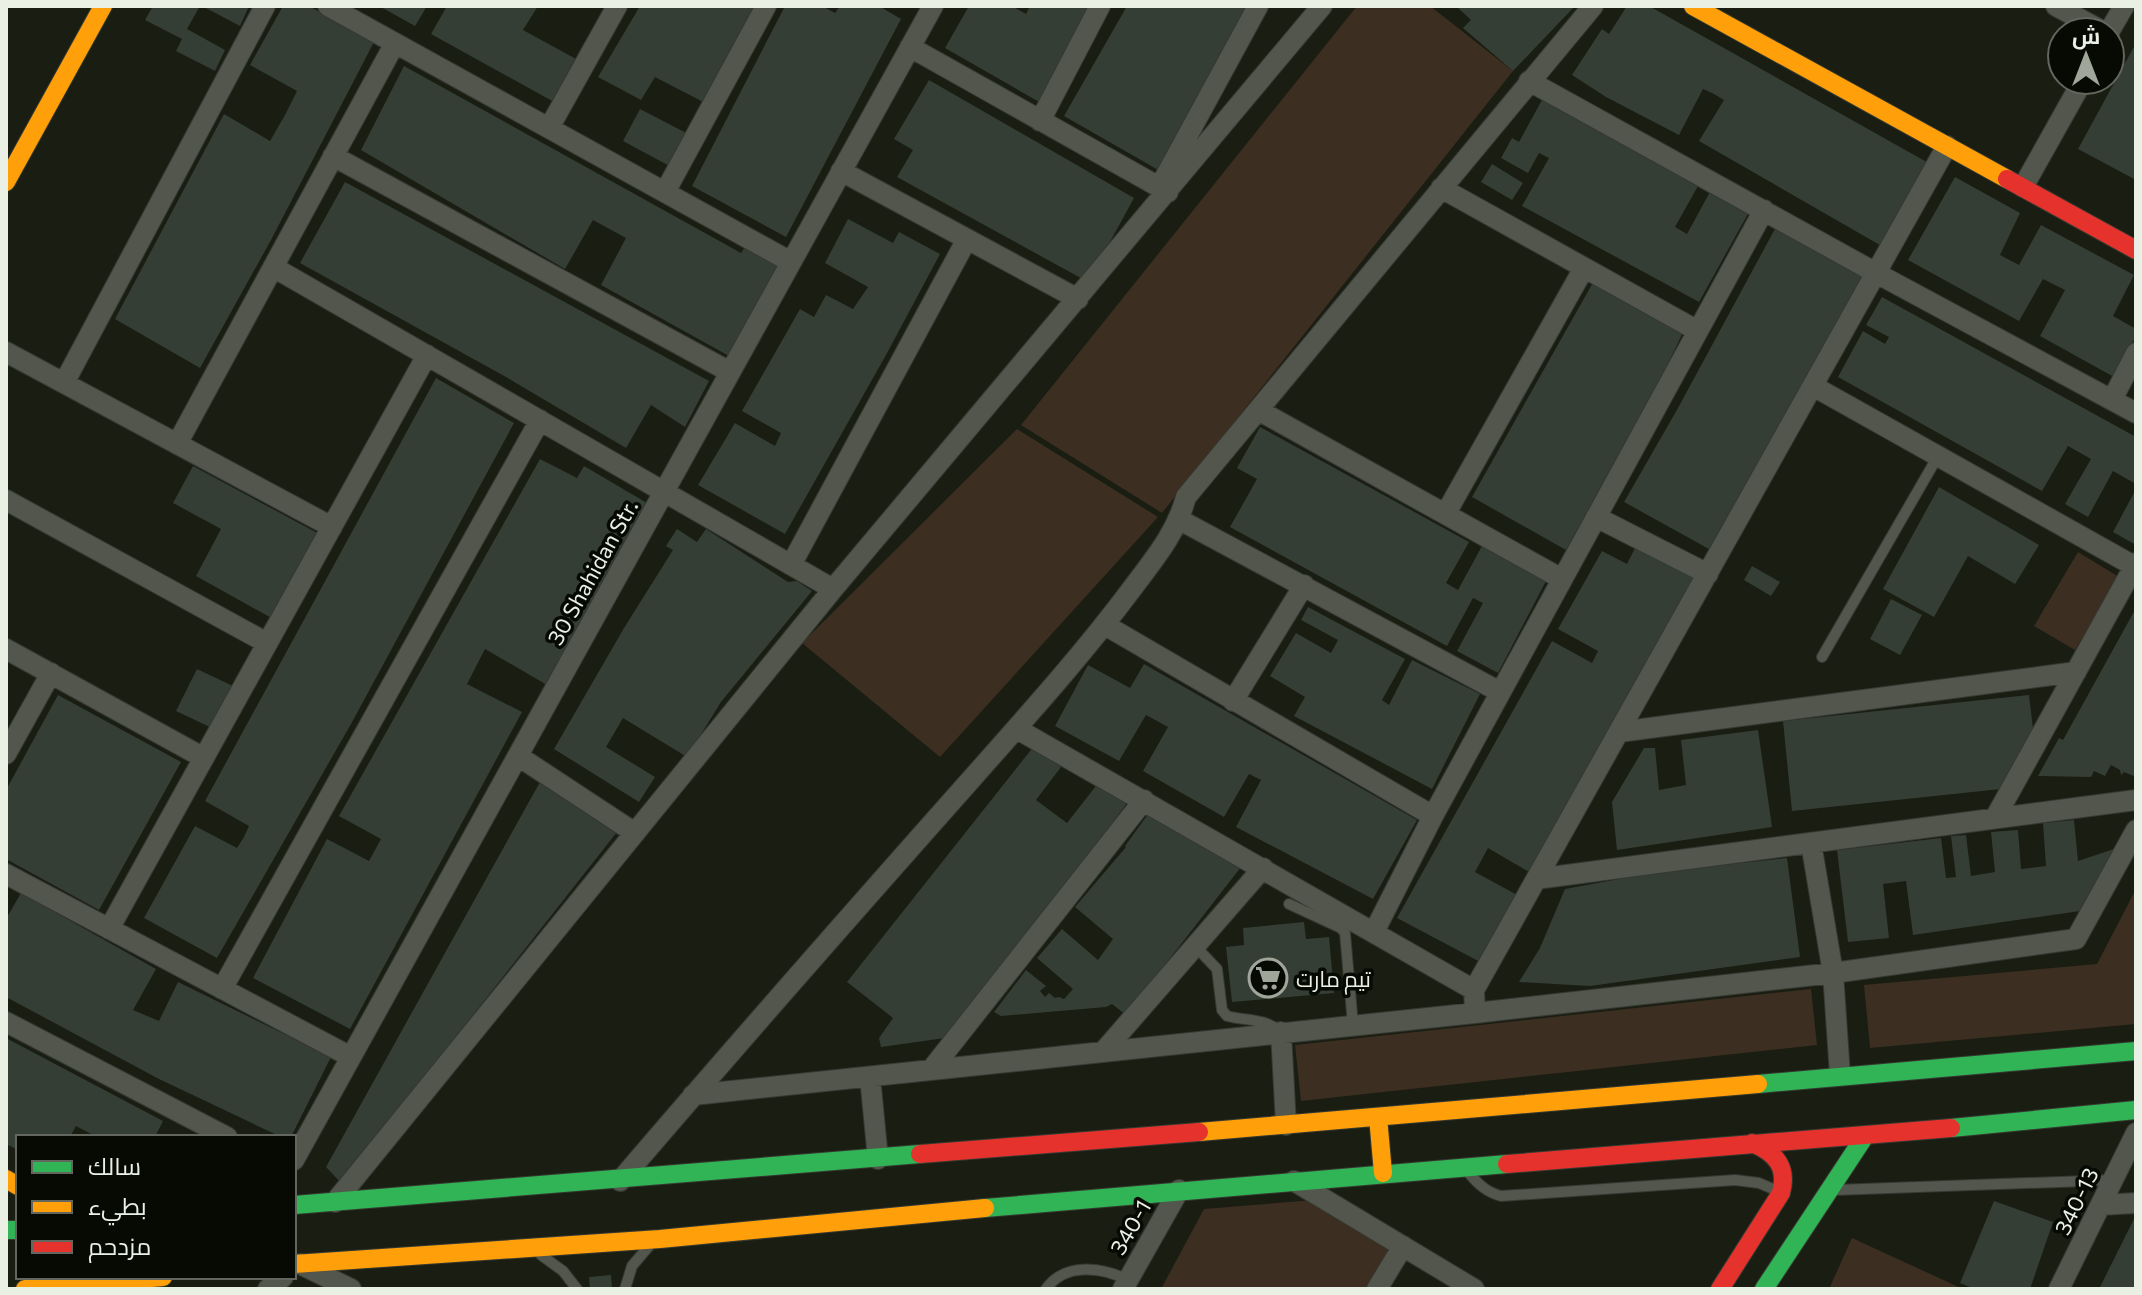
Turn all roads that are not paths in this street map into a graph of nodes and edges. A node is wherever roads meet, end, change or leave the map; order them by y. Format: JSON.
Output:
{"nodes":[{"id":1,"x":103,"y":6,"type":"edge"},
{"id":2,"x":265,"y":6,"type":"edge"},
{"id":3,"x":328,"y":6,"type":"edge"},
{"id":4,"x":766,"y":6,"type":"edge"},
{"id":5,"x":933,"y":6,"type":"edge"},
{"id":6,"x":1100,"y":6,"type":"edge"},
{"id":7,"x":1258,"y":6,"type":"edge"},
{"id":8,"x":1322,"y":6,"type":"edge"},
{"id":9,"x":1593,"y":6,"type":"edge"},
{"id":10,"x":1693,"y":6,"type":"edge"},
{"id":11,"x":2056,"y":6,"type":"edge"},
{"id":12,"x":614,"y":7,"type":"edge"},
{"id":13,"x":2076,"y":16,"type":"edge"},
{"id":14,"x":395,"y":43,"type":"junction"},
{"id":15,"x":910,"y":47,"type":"junction"},
{"id":16,"x":1529,"y":81,"type":"junction"},
{"id":17,"x":2074,"y":96,"type":"edge"},
{"id":18,"x":1040,"y":121,"type":"junction"},
{"id":19,"x":549,"y":128,"type":"junction"},
{"id":20,"x":1947,"y":146,"type":"junction"},
{"id":21,"x":333,"y":156,"type":"junction"},
{"id":22,"x":841,"y":171,"type":"junction"},
{"id":23,"x":6,"y":182,"type":"edge"},
{"id":24,"x":2023,"y":187,"type":"junction"},
{"id":25,"x":1441,"y":188,"type":"junction"},
{"id":26,"x":1164,"y":190,"type":"junction"},
{"id":27,"x":665,"y":192,"type":"junction"},
{"id":28,"x":1764,"y":210,"type":"junction"},
{"id":29,"x":967,"y":239,"type":"junction"},
{"id":30,"x":2136,"y":250,"type":"edge"},
{"id":31,"x":791,"y":262,"type":"junction"},
{"id":32,"x":273,"y":267,"type":"junction"},
{"id":33,"x":1584,"y":268,"type":"junction"},
{"id":34,"x":1876,"y":273,"type":"junction"},
{"id":35,"x":1078,"y":299,"type":"junction"},
{"id":36,"x":1698,"y":331,"type":"junction"},
{"id":37,"x":6,"y":352,"type":"edge"},
{"id":38,"x":2136,"y":353,"type":"edge"},
{"id":39,"x":427,"y":355,"type":"junction"},
{"id":40,"x":730,"y":372,"type":"junction"},
{"id":41,"x":64,"y":383,"type":"junction"},
{"id":42,"x":1813,"y":386,"type":"junction"},
{"id":43,"x":2112,"y":400,"type":"junction"},
{"id":44,"x":1258,"y":410,"type":"junction"},
{"id":45,"x":2136,"y":413,"type":"edge"},
{"id":46,"x":540,"y":420,"type":"junction"},
{"id":47,"x":177,"y":444,"type":"junction"},
{"id":48,"x":1938,"y":456,"type":"junction"},
{"id":49,"x":664,"y":491,"type":"junction"},
{"id":50,"x":6,"y":500,"type":"edge"},
{"id":51,"x":1446,"y":513,"type":"junction"},
{"id":52,"x":1596,"y":517,"type":"junction"},
{"id":53,"x":1180,"y":520,"type":"junction"},
{"id":54,"x":332,"y":527,"type":"junction"},
{"id":55,"x":2135,"y":564,"type":"edge"},
{"id":56,"x":791,"y":565,"type":"junction"},
{"id":57,"x":1708,"y":574,"type":"junction"},
{"id":58,"x":1562,"y":579,"type":"junction"},
{"id":59,"x":1304,"y":585,"type":"junction"},
{"id":60,"x":833,"y":589,"type":"junction"},
{"id":61,"x":1105,"y":625,"type":"junction"},
{"id":62,"x":267,"y":643,"type":"junction"},
{"id":63,"x":6,"y":649,"type":"edge"},
{"id":64,"x":1822,"y":657,"type":"dead end"},
{"id":65,"x":2076,"y":672,"type":"junction"},
{"id":66,"x":51,"y":673,"type":"junction"},
{"id":67,"x":1500,"y":692,"type":"junction"},
{"id":68,"x":1233,"y":701,"type":"junction"},
{"id":69,"x":1017,"y":729,"type":"junction"},
{"id":70,"x":1619,"y":732,"type":"junction"},
{"id":71,"x":6,"y":754,"type":"edge"},
{"id":72,"x":518,"y":756,"type":"junction"},
{"id":73,"x":204,"y":758,"type":"junction"},
{"id":74,"x":1144,"y":800,"type":"junction"},
{"id":75,"x":2136,"y":800,"type":"edge"},
{"id":76,"x":1433,"y":816,"type":"junction"},
{"id":77,"x":1995,"y":818,"type":"junction"},
{"id":78,"x":2136,"y":830,"type":"edge"},
{"id":79,"x":635,"y":833,"type":"junction"},
{"id":80,"x":1811,"y":843,"type":"junction"},
{"id":81,"x":1263,"y":868,"type":"junction"},
{"id":82,"x":6,"y":874,"type":"edge"},
{"id":83,"x":1536,"y":879,"type":"junction"},
{"id":84,"x":1289,"y":904,"type":"dead end"},
{"id":85,"x":109,"y":929,"type":"junction"},
{"id":86,"x":1374,"y":932,"type":"junction"},
{"id":87,"x":1196,"y":947,"type":"junction"},
{"id":88,"x":1833,"y":973,"type":"junction"},
{"id":89,"x":222,"y":989,"type":"junction"},
{"id":90,"x":1474,"y":990,"type":"junction"},
{"id":91,"x":1475,"y":1013,"type":"junction"},
{"id":92,"x":6,"y":1022,"type":"edge"},
{"id":93,"x":1353,"y":1025,"type":"junction"},
{"id":94,"x":1281,"y":1032,"type":"junction"},
{"id":95,"x":2136,"y":1051,"type":"edge"},
{"id":96,"x":1103,"y":1052,"type":"junction"},
{"id":97,"x":351,"y":1057,"type":"junction"},
{"id":98,"x":931,"y":1070,"type":"junction"},
{"id":99,"x":1840,"y":1075,"type":"junction"},
{"id":100,"x":870,"y":1077,"type":"junction"},
{"id":101,"x":693,"y":1095,"type":"junction"},
{"id":102,"x":2136,"y":1110,"type":"edge"},
{"id":103,"x":1378,"y":1117,"type":"junction"},
{"id":104,"x":1286,"y":1125,"type":"junction"},
{"id":105,"x":2136,"y":1133,"type":"edge"},
{"id":106,"x":223,"y":1135,"type":"edge"},
{"id":107,"x":1865,"y":1136,"type":"junction"},
{"id":108,"x":1752,"y":1143,"type":"junction"},
{"id":109,"x":296,"y":1156,"type":"edge"},
{"id":110,"x":878,"y":1159,"type":"junction"},
{"id":111,"x":1465,"y":1167,"type":"junction"},
{"id":112,"x":1383,"y":1173,"type":"junction"},
{"id":113,"x":2113,"y":1180,"type":"junction"},
{"id":114,"x":620,"y":1181,"type":"junction"},
{"id":115,"x":1294,"y":1181,"type":"junction"},
{"id":116,"x":1179,"y":1190,"type":"junction"},
{"id":117,"x":1829,"y":1190,"type":"junction"},
{"id":118,"x":1781,"y":1193,"type":"junction"},
{"id":119,"x":335,"y":1202,"type":"junction"},
{"id":120,"x":2136,"y":1203,"type":"edge"},
{"id":121,"x":296,"y":1205,"type":"edge"},
{"id":122,"x":2101,"y":1205,"type":"junction"},
{"id":123,"x":660,"y":1239,"type":"junction"},
{"id":124,"x":1403,"y":1246,"type":"junction"},
{"id":125,"x":524,"y":1249,"type":"junction"},
{"id":126,"x":296,"y":1266,"type":"edge"},
{"id":127,"x":150,"y":1279,"type":"edge"},
{"id":128,"x":1125,"y":1284,"type":"edge"},
{"id":129,"x":111,"y":1285,"type":"edge"},
{"id":130,"x":25,"y":1289,"type":"edge"},
{"id":131,"x":351,"y":1289,"type":"edge"},
{"id":132,"x":577,"y":1289,"type":"edge"},
{"id":133,"x":625,"y":1289,"type":"edge"},
{"id":134,"x":1046,"y":1289,"type":"edge"},
{"id":135,"x":1377,"y":1289,"type":"edge"},
{"id":136,"x":1474,"y":1289,"type":"edge"},
{"id":137,"x":1720,"y":1289,"type":"edge"},
{"id":138,"x":1764,"y":1289,"type":"edge"},
{"id":139,"x":2059,"y":1289,"type":"edge"}],
"edges":[{"from":1,"to":23,"type":"main road"},
{"from":2,"to":41,"type":"street"},
{"from":3,"to":14,"type":"street"},
{"from":4,"to":27,"type":"street"},
{"from":5,"to":15,"type":"street","name":"30 Shahidan Str."},
{"from":6,"to":18,"type":"street"},
{"from":7,"to":26,"type":"street"},
{"from":8,"to":26,"type":"street"},
{"from":9,"to":16,"type":"street"},
{"from":10,"to":20,"type":"main road"},
{"from":11,"to":13,"type":"street"},
{"from":12,"to":19,"type":"street"},
{"from":14,"to":19,"type":"street"},
{"from":14,"to":21,"type":"street"},
{"from":15,"to":18,"type":"street"},
{"from":15,"to":22,"type":"street","name":"30 Shahidan Str."},
{"from":16,"to":25,"type":"street"},
{"from":16,"to":28,"type":"street"},
{"from":17,"to":24,"type":"street"},
{"from":18,"to":26,"type":"street"},
{"from":19,"to":27,"type":"street"},
{"from":20,"to":24,"type":"main road"},
{"from":20,"to":34,"type":"street"},
{"from":21,"to":32,"type":"street"},
{"from":21,"to":40,"type":"street"},
{"from":22,"to":29,"type":"street"},
{"from":22,"to":31,"type":"street","name":"30 Shahidan Str."},
{"from":24,"to":30,"type":"main road"},
{"from":25,"to":33,"type":"street"},
{"from":25,"to":44,"type":"street"},
{"from":26,"to":35,"type":"street"},
{"from":27,"to":31,"type":"street"},
{"from":28,"to":34,"type":"street"},
{"from":28,"to":36,"type":"street"},
{"from":29,"to":35,"type":"street"},
{"from":29,"to":56,"type":"street"},
{"from":31,"to":40,"type":"street","name":"30 Shahidan Str."},
{"from":32,"to":39,"type":"street"},
{"from":32,"to":47,"type":"street"},
{"from":33,"to":36,"type":"street"},
{"from":33,"to":51,"type":"street"},
{"from":34,"to":42,"type":"street"},
{"from":34,"to":43,"type":"street"},
{"from":35,"to":60,"type":"street"},
{"from":36,"to":52,"type":"street"},
{"from":37,"to":41,"type":"street"},
{"from":38,"to":43,"type":"street"},
{"from":39,"to":46,"type":"street"},
{"from":39,"to":54,"type":"street"},
{"from":40,"to":49,"type":"street","name":"30 Shahidan Str."},
{"from":41,"to":47,"type":"street"},
{"from":42,"to":48,"type":"street"},
{"from":42,"to":57,"type":"street"},
{"from":43,"to":45,"type":"street"},
{"from":44,"to":51,"type":"street"},
{"from":44,"to":53,"type":"street"},
{"from":46,"to":49,"type":"street"},
{"from":46,"to":89,"type":"street"},
{"from":47,"to":54,"type":"street"},
{"from":48,"to":55,"type":"street"},
{"from":48,"to":64,"type":"lane"},
{"from":49,"to":56,"type":"street"},
{"from":49,"to":72,"type":"street","name":"30 Shahidan Str."},
{"from":50,"to":62,"type":"street"},
{"from":51,"to":58,"type":"street"},
{"from":52,"to":57,"type":"street"},
{"from":52,"to":58,"type":"street"},
{"from":53,"to":59,"type":"street"},
{"from":53,"to":61,"type":"street"},
{"from":54,"to":62,"type":"street"},
{"from":55,"to":65,"type":"street"},
{"from":56,"to":60,"type":"street"},
{"from":57,"to":70,"type":"street"},
{"from":58,"to":67,"type":"street"},
{"from":59,"to":67,"type":"street"},
{"from":59,"to":68,"type":"street"},
{"from":60,"to":79,"type":"street"},
{"from":61,"to":68,"type":"street"},
{"from":61,"to":69,"type":"street"},
{"from":62,"to":73,"type":"street"},
{"from":63,"to":66,"type":"street"},
{"from":65,"to":70,"type":"street"},
{"from":65,"to":77,"type":"street"},
{"from":66,"to":71,"type":"street"},
{"from":66,"to":73,"type":"street"},
{"from":67,"to":76,"type":"street"},
{"from":68,"to":76,"type":"street"},
{"from":69,"to":74,"type":"street"},
{"from":69,"to":101,"type":"street"},
{"from":70,"to":83,"type":"street"},
{"from":72,"to":79,"type":"street"},
{"from":72,"to":97,"type":"street","name":"30 Shahidan Str."},
{"from":73,"to":85,"type":"street"},
{"from":74,"to":81,"type":"street"},
{"from":74,"to":98,"type":"street"},
{"from":75,"to":77,"type":"street"},
{"from":76,"to":86,"type":"street"},
{"from":77,"to":80,"type":"street"},
{"from":78,"to":88,"type":"street"},
{"from":79,"to":119,"type":"street"},
{"from":80,"to":83,"type":"street"},
{"from":80,"to":88,"type":"street"},
{"from":81,"to":86,"type":"street"},
{"from":81,"to":87,"type":"street"},
{"from":82,"to":85,"type":"street"},
{"from":83,"to":90,"type":"street"},
{"from":84,"to":93,"type":"lane"},
{"from":85,"to":89,"type":"street"},
{"from":86,"to":90,"type":"street"},
{"from":87,"to":94,"type":"lane"},
{"from":87,"to":96,"type":"street"},
{"from":88,"to":91,"type":"street"},
{"from":88,"to":99,"type":"street"},
{"from":89,"to":97,"type":"street"},
{"from":90,"to":91,"type":"street"},
{"from":91,"to":93,"type":"street"},
{"from":92,"to":106,"type":"street"},
{"from":93,"to":94,"type":"street"},
{"from":94,"to":96,"type":"street"},
{"from":94,"to":104,"type":"street"},
{"from":95,"to":99,"type":"main road"},
{"from":96,"to":98,"type":"street"},
{"from":97,"to":109,"type":"street","name":"30 Shahidan Str."},
{"from":98,"to":100,"type":"street"},
{"from":99,"to":103,"type":"main road"},
{"from":100,"to":101,"type":"street"},
{"from":100,"to":110,"type":"street"},
{"from":101,"to":114,"type":"street"},
{"from":102,"to":107,"type":"main road"},
{"from":103,"to":104,"type":"main road"},
{"from":103,"to":112,"type":"main road"},
{"from":104,"to":110,"type":"main road"},
{"from":105,"to":113,"type":"street","name":"340-13"},
{"from":107,"to":108,"type":"main road"},
{"from":107,"to":117,"type":"main road"},
{"from":108,"to":111,"type":"main road"},
{"from":108,"to":118,"type":"main road"},
{"from":110,"to":114,"type":"main road"},
{"from":111,"to":112,"type":"main road"},
{"from":111,"to":118,"type":"lane"},
{"from":112,"to":115,"type":"main road"},
{"from":113,"to":117,"type":"lane"},
{"from":113,"to":122,"type":"street","name":"340-13"},
{"from":114,"to":119,"type":"main road"},
{"from":115,"to":116,"type":"main road"},
{"from":115,"to":124,"type":"street"},
{"from":116,"to":123,"type":"main road"},
{"from":116,"to":128,"type":"street","name":"340-1"},
{"from":117,"to":138,"type":"main road"},
{"from":118,"to":137,"type":"main road"},
{"from":119,"to":121,"type":"main road"},
{"from":120,"to":122,"type":"street"},
{"from":122,"to":139,"type":"street","name":"340-13"},
{"from":123,"to":125,"type":"main road"},
{"from":123,"to":133,"type":"lane"},
{"from":124,"to":135,"type":"street"},
{"from":124,"to":136,"type":"street"},
{"from":125,"to":126,"type":"main road"},
{"from":125,"to":132,"type":"lane"},
{"from":126,"to":131,"type":"street"},
{"from":127,"to":129,"type":"main road"},
{"from":128,"to":134,"type":"lane"},
{"from":129,"to":130,"type":"main road"}]}
